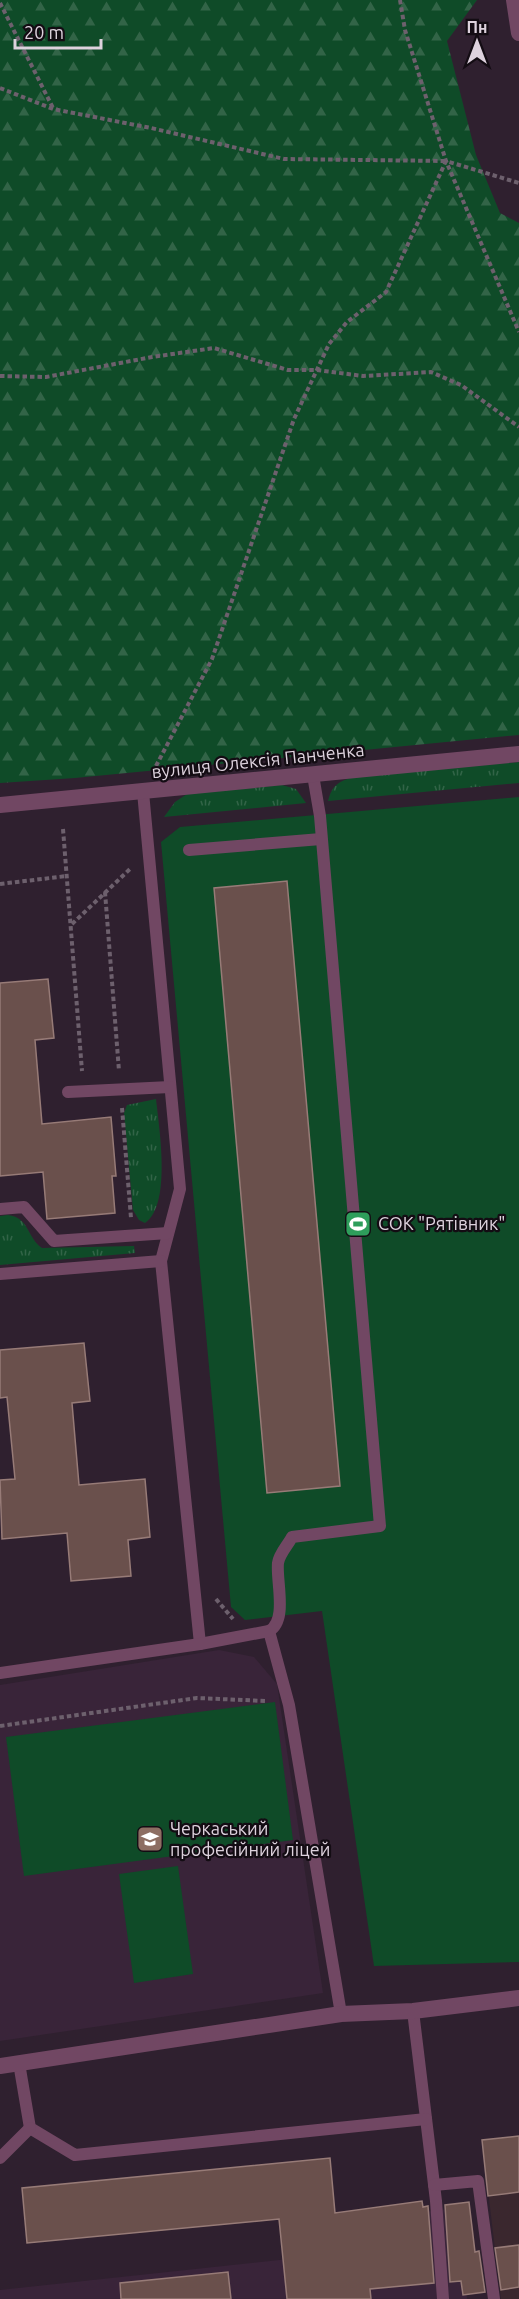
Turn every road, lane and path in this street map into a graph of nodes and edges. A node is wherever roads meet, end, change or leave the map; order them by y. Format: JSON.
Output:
{"nodes":[{"id":1,"x":400,"y":0,"type":"edge"},
{"id":2,"x":514,"y":0,"type":"edge"},
{"id":3,"x":0,"y":3,"type":"edge"},
{"id":4,"x":519,"y":33,"type":"edge"},
{"id":5,"x":0,"y":88,"type":"edge"},
{"id":6,"x":53,"y":109,"type":"junction"},
{"id":7,"x":446,"y":161,"type":"junction"},
{"id":8,"x":519,"y":183,"type":"edge"},
{"id":9,"x":519,"y":332,"type":"edge"},
{"id":10,"x":317,"y":370,"type":"junction"},
{"id":11,"x":0,"y":376,"type":"edge"},
{"id":12,"x":519,"y":428,"type":"edge"},
{"id":13,"x":519,"y":754,"type":"edge"},
{"id":14,"x":313,"y":775,"type":"junction"},
{"id":15,"x":143,"y":792,"type":"junction"},
{"id":16,"x":0,"y":805,"type":"edge"},
{"id":17,"x":63,"y":829,"type":"dead end"},
{"id":18,"x":321,"y":840,"type":"junction"},
{"id":19,"x":189,"y":849,"type":"dead end"},
{"id":20,"x":148,"y":852,"type":"junction"},
{"id":21,"x":67,"y":876,"type":"junction"},
{"id":22,"x":0,"y":884,"type":"edge"},
{"id":23,"x":105,"y":892,"type":"junction"},
{"id":24,"x":72,"y":924,"type":"junction"},
{"id":25,"x":170,"y":1087,"type":"junction"},
{"id":26,"x":121,"y":1089,"type":"junction"},
{"id":27,"x":83,"y":1091,"type":"junction"},
{"id":28,"x":68,"y":1092,"type":"dead end"},
{"id":29,"x":0,"y":1209,"type":"edge"},
{"id":30,"x":168,"y":1233,"type":"junction"},
{"id":31,"x":132,"y":1235,"type":"junction"},
{"id":32,"x":161,"y":1261,"type":"junction"},
{"id":33,"x":0,"y":1274,"type":"edge"},
{"id":34,"x":194,"y":1578,"type":"junction"},
{"id":35,"x":269,"y":1631,"type":"junction"},
{"id":36,"x":247,"y":1635,"type":"junction"},
{"id":37,"x":201,"y":1644,"type":"junction"},
{"id":38,"x":0,"y":1673,"type":"edge"},
{"id":39,"x":288,"y":1702,"type":"junction"},
{"id":40,"x":0,"y":1726,"type":"edge"},
{"id":41,"x":519,"y":1998,"type":"edge"},
{"id":42,"x":413,"y":2011,"type":"junction"},
{"id":43,"x":341,"y":2014,"type":"junction"},
{"id":44,"x":19,"y":2063,"type":"junction"},
{"id":45,"x":0,"y":2066,"type":"edge"},
{"id":46,"x":426,"y":2119,"type":"junction"},
{"id":47,"x":30,"y":2128,"type":"junction"},
{"id":48,"x":0,"y":2158,"type":"edge"},
{"id":49,"x":434,"y":2185,"type":"junction"},
{"id":50,"x":443,"y":2299,"type":"edge"},
{"id":51,"x":494,"y":2299,"type":"edge"}],
"edges":[{"from":1,"to":7,"type":"path"},
{"from":2,"to":4,"type":"street"},
{"from":3,"to":6,"type":"path"},
{"from":5,"to":6,"type":"path"},
{"from":6,"to":7,"type":"path"},
{"from":7,"to":8,"type":"path"},
{"from":7,"to":9,"type":"path"},
{"from":7,"to":10,"type":"path"},
{"from":10,"to":11,"type":"path"},
{"from":10,"to":12,"type":"path"},
{"from":10,"to":15,"type":"path"},
{"from":13,"to":14,"type":"street","name":"вулиця Олексія Панченка"},
{"from":14,"to":15,"type":"street","name":"вулиця Олексія Панченка"},
{"from":14,"to":18,"type":"lane"},
{"from":15,"to":16,"type":"street","name":"вулиця Олексія Панченка"},
{"from":15,"to":20,"type":"lane"},
{"from":17,"to":21,"type":"path"},
{"from":18,"to":19,"type":"lane"},
{"from":18,"to":35,"type":"lane"},
{"from":20,"to":23,"type":"path"},
{"from":20,"to":25,"type":"lane"},
{"from":21,"to":22,"type":"path"},
{"from":21,"to":24,"type":"path"},
{"from":23,"to":24,"type":"path"},
{"from":23,"to":26,"type":"path"},
{"from":24,"to":27,"type":"path"},
{"from":25,"to":26,"type":"lane"},
{"from":25,"to":30,"type":"lane"},
{"from":26,"to":27,"type":"lane"},
{"from":26,"to":31,"type":"path"},
{"from":27,"to":28,"type":"lane"},
{"from":29,"to":31,"type":"lane"},
{"from":30,"to":31,"type":"lane"},
{"from":30,"to":32,"type":"lane"},
{"from":32,"to":33,"type":"lane"},
{"from":32,"to":34,"type":"lane"},
{"from":34,"to":36,"type":"path"},
{"from":34,"to":37,"type":"lane"},
{"from":35,"to":36,"type":"lane"},
{"from":35,"to":39,"type":"lane"},
{"from":36,"to":37,"type":"lane"},
{"from":37,"to":38,"type":"lane"},
{"from":39,"to":40,"type":"path"},
{"from":39,"to":43,"type":"lane"},
{"from":41,"to":42,"type":"street"},
{"from":42,"to":43,"type":"street"},
{"from":42,"to":46,"type":"lane"},
{"from":43,"to":44,"type":"street"},
{"from":44,"to":45,"type":"street"},
{"from":44,"to":47,"type":"lane"},
{"from":46,"to":47,"type":"lane"},
{"from":46,"to":49,"type":"lane"},
{"from":47,"to":48,"type":"lane"},
{"from":49,"to":50,"type":"lane"},
{"from":49,"to":51,"type":"lane"}]}
